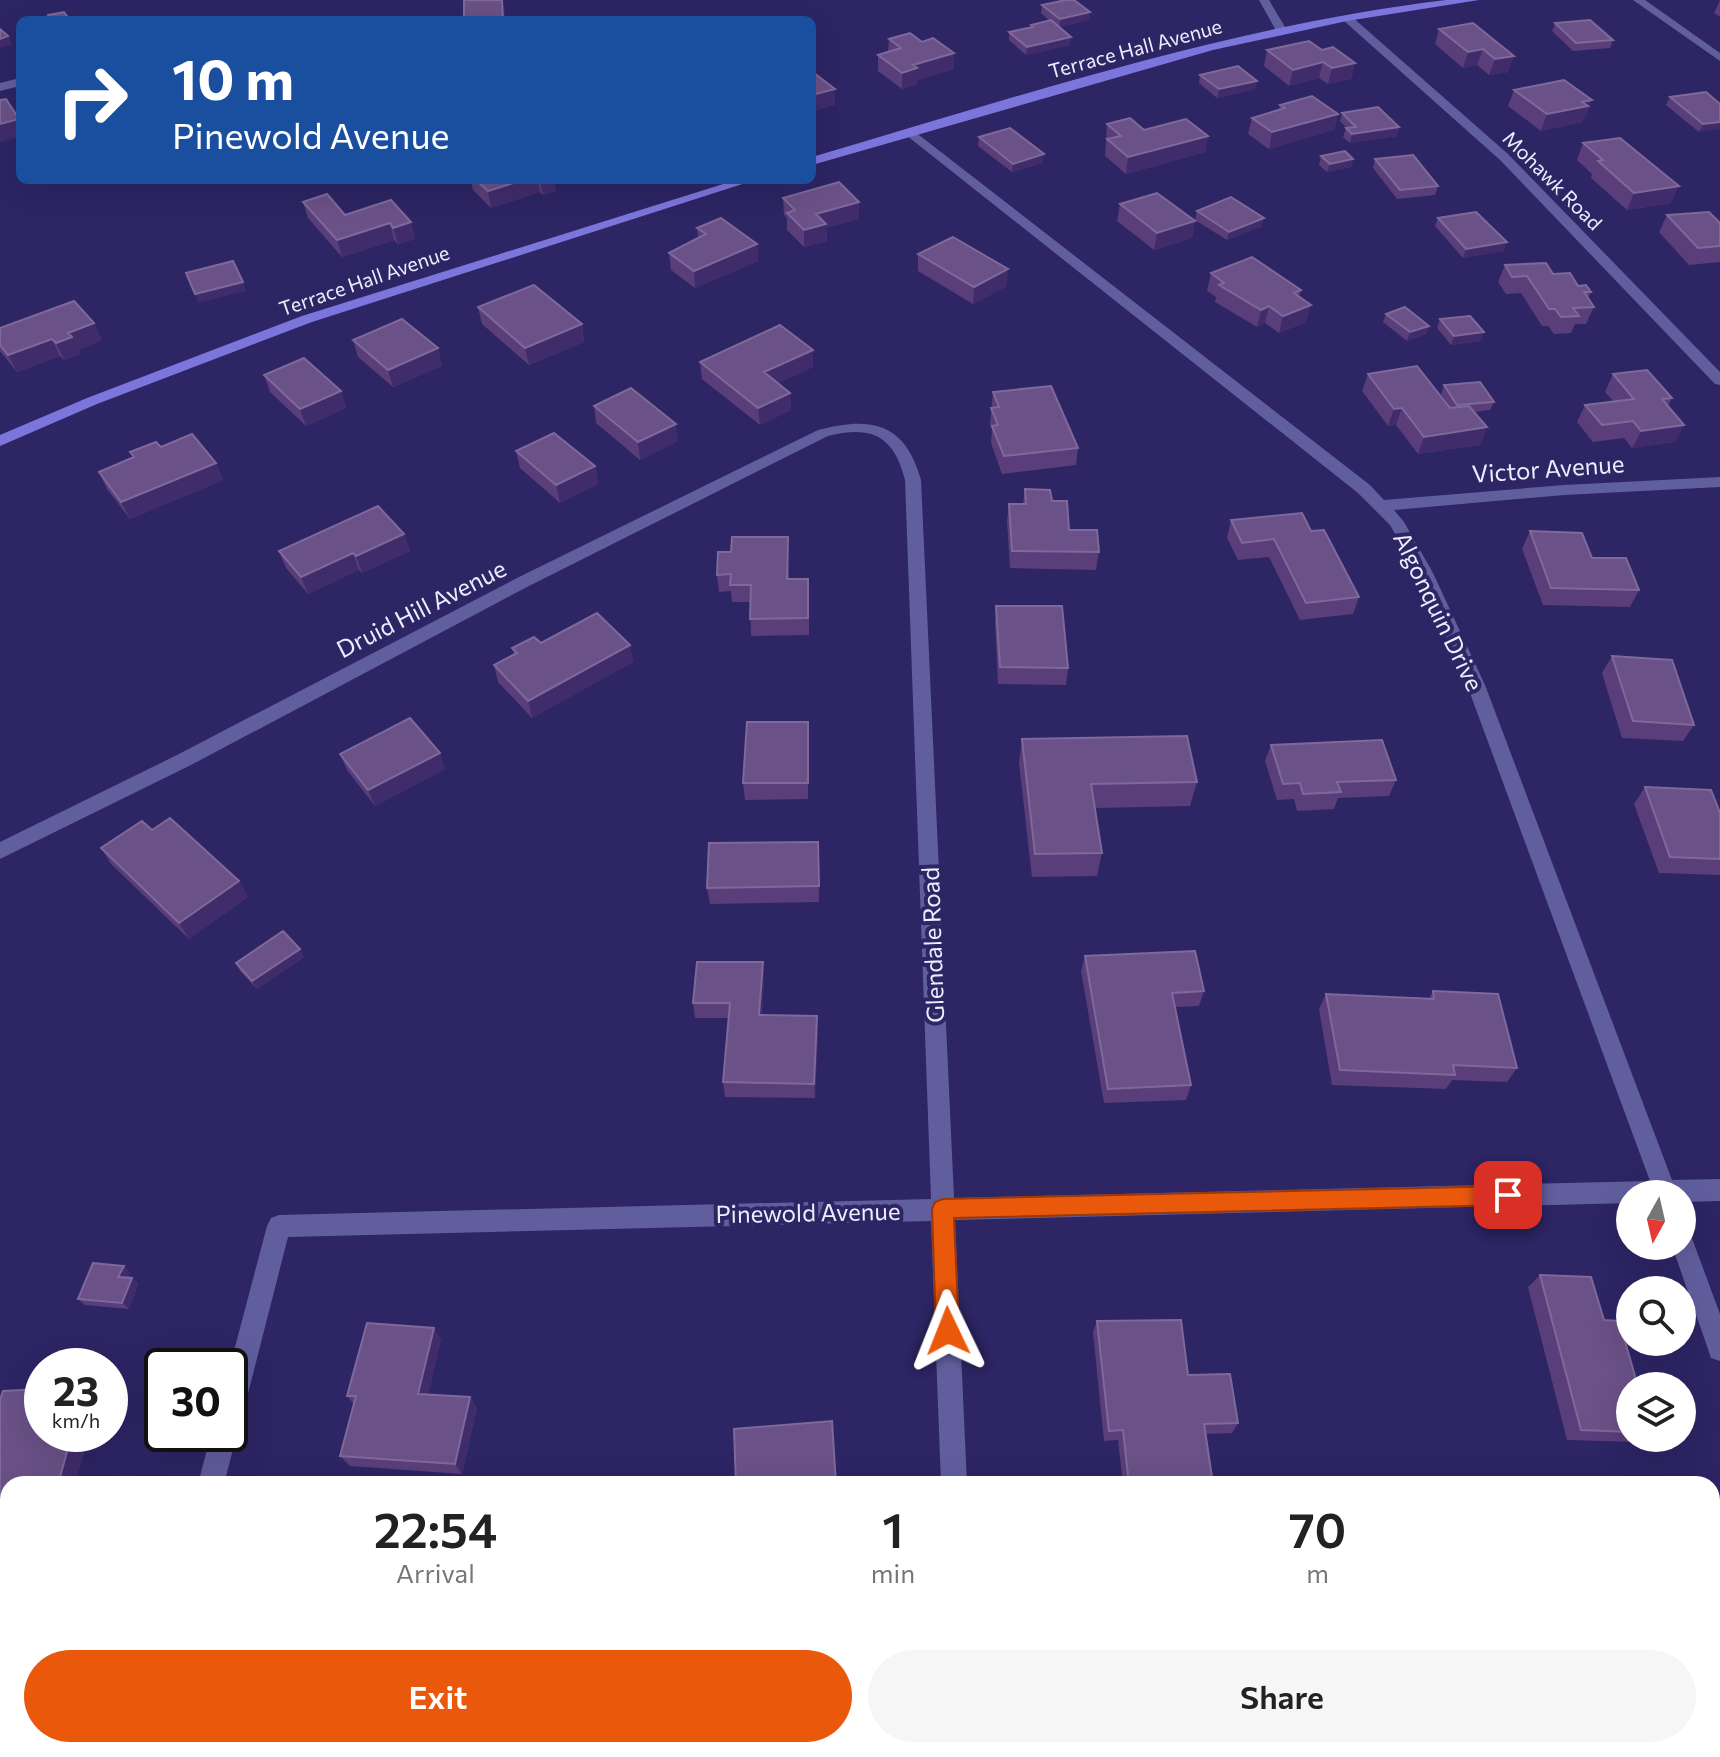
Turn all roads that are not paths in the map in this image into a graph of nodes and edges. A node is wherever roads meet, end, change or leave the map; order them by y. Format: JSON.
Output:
{"nodes":[{"id":1,"x":1264,"y":0,"type":"edge"},
{"id":2,"x":1474,"y":0,"type":"edge"},
{"id":3,"x":1638,"y":0,"type":"edge"},
{"id":4,"x":1347,"y":18,"type":"junction"},
{"id":5,"x":1282,"y":32,"type":"junction"},
{"id":6,"x":1720,"y":58,"type":"edge"},
{"id":7,"x":910,"y":132,"type":"junction"},
{"id":8,"x":816,"y":160,"type":"edge"},
{"id":9,"x":736,"y":184,"type":"edge"},
{"id":10,"x":1720,"y":381,"type":"edge"},
{"id":11,"x":870,"y":426,"type":"joint"},
{"id":12,"x":0,"y":441,"type":"edge"},
{"id":13,"x":1720,"y":482,"type":"edge"},
{"id":14,"x":1380,"y":506,"type":"junction"},
{"id":15,"x":0,"y":851,"type":"edge"},
{"id":16,"x":1660,"y":1180,"type":"edge"},
{"id":17,"x":1720,"y":1190,"type":"edge"},
{"id":18,"x":1696,"y":1191,"type":"edge"},
{"id":19,"x":1616,"y":1194,"type":"edge"},
{"id":20,"x":943,"y":1209,"type":"junction"},
{"id":21,"x":1689,"y":1260,"type":"edge"},
{"id":22,"x":247,"y":1348,"type":"edge"},
{"id":23,"x":1720,"y":1349,"type":"edge"},
{"id":24,"x":219,"y":1452,"type":"edge"},
{"id":25,"x":213,"y":1476,"type":"edge"},
{"id":26,"x":954,"y":1476,"type":"edge"}],
"edges":[{"from":1,"to":5,"type":"street"},
{"from":2,"to":4,"type":"main road","name":"Terrace Hall Avenue"},
{"from":3,"to":6,"type":"street"},
{"from":4,"to":5,"type":"main road","name":"Terrace Hall Avenue"},
{"from":4,"to":10,"type":"street","name":"Mohawk Road"},
{"from":5,"to":7,"type":"main road","name":"Terrace Hall Avenue"},
{"from":7,"to":8,"type":"main road","name":"Terrace Hall Avenue"},
{"from":7,"to":14,"type":"street","name":"Algonquin Drive"},
{"from":9,"to":12,"type":"main road","name":"Terrace Hall Avenue"},
{"from":11,"to":15,"type":"street","name":"Druid Hill Avenue"},
{"from":11,"to":20,"type":"street","name":"Glendale Road"},
{"from":13,"to":14,"type":"street","name":"Victor Avenue"},
{"from":14,"to":16,"type":"street","name":"Algonquin Drive"},
{"from":17,"to":18,"type":"street","name":"Pinewold Avenue"},
{"from":19,"to":20,"type":"street","name":"Pinewold Avenue"},
{"from":20,"to":22,"type":"street","name":"Pinewold Avenue"},
{"from":20,"to":26,"type":"street","name":"Glendale Road"},
{"from":21,"to":23,"type":"street"},
{"from":24,"to":25,"type":"street"}]}
